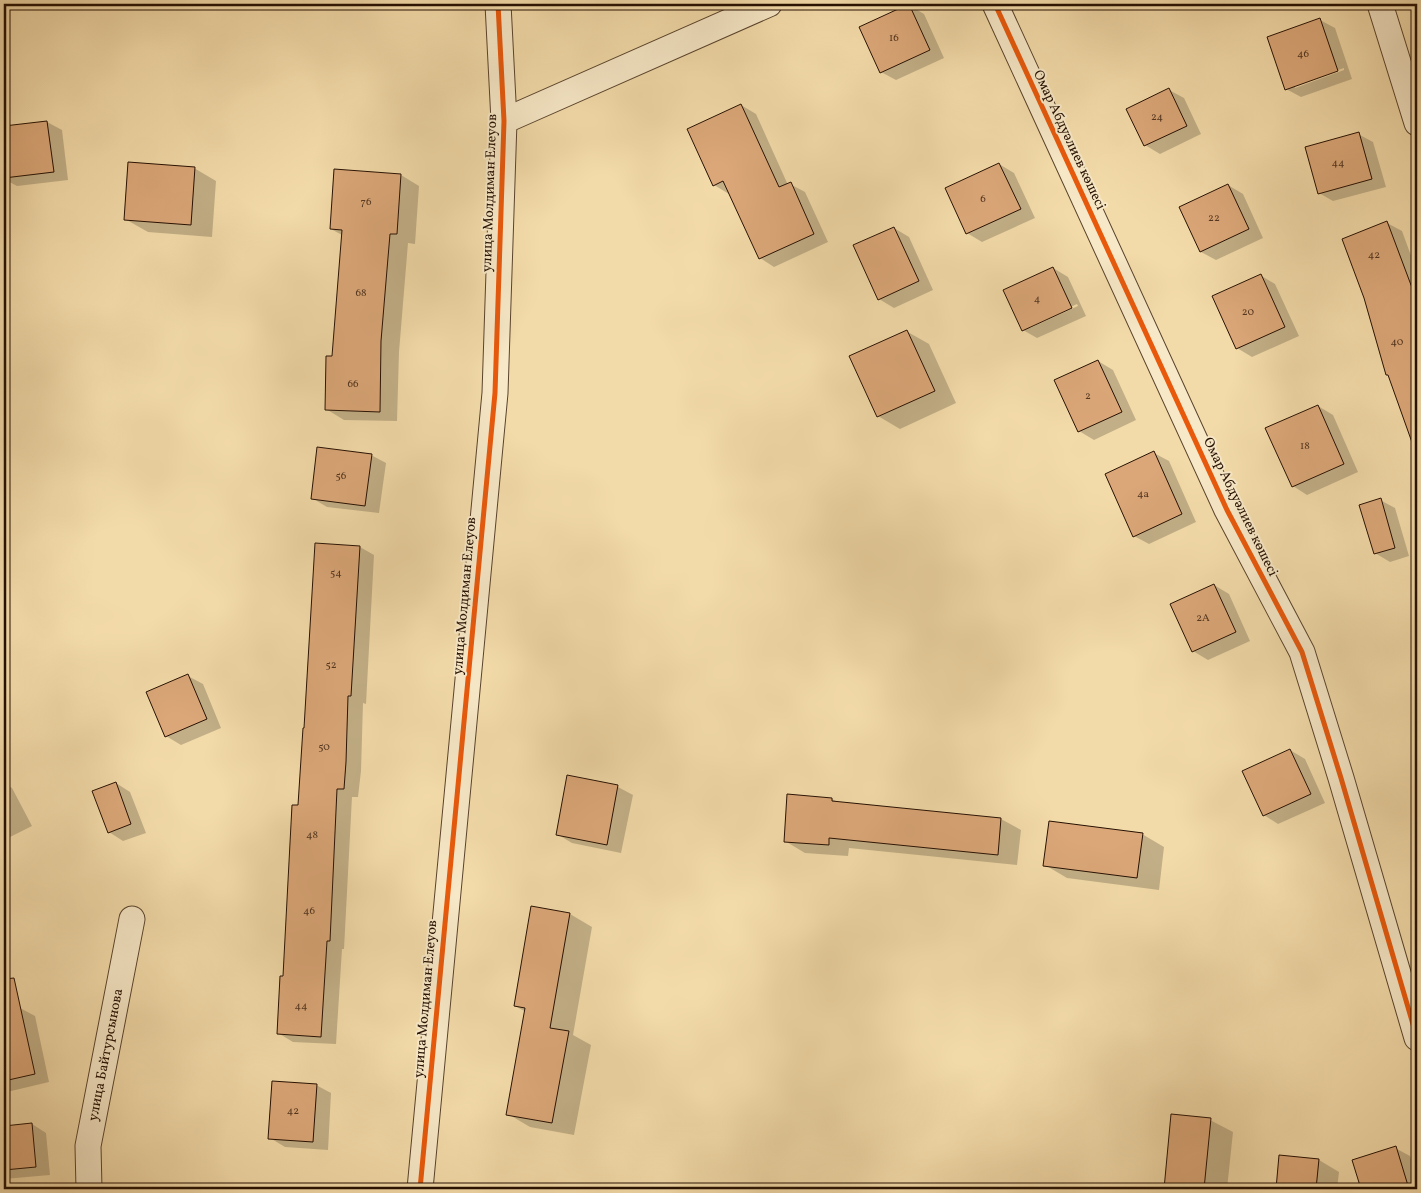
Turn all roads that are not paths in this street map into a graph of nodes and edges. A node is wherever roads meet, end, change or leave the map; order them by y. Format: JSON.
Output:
{"nodes":[{"id":1,"x":498,"y":4,"type":"edge"},
{"id":2,"x":769,"y":4,"type":"edge"},
{"id":3,"x":994,"y":4,"type":"edge"},
{"id":4,"x":1380,"y":4,"type":"edge"},
{"id":5,"x":504,"y":120,"type":"junction"},
{"id":6,"x":1417,"y":123,"type":"edge"},
{"id":7,"x":132,"y":919,"type":"dead end"},
{"id":8,"x":1417,"y":1038,"type":"edge"},
{"id":9,"x":89,"y":1189,"type":"edge"},
{"id":10,"x":420,"y":1189,"type":"edge"}],
"edges":[{"from":1,"to":5,"type":"street","name":"улица Молдиман Елеуов"},
{"from":2,"to":5,"type":"street"},
{"from":3,"to":8,"type":"street","name":"Омар Абдуәлиев көшесі"},
{"from":4,"to":6,"type":"street"},
{"from":5,"to":10,"type":"street","name":"улица Молдиман Елеуов"},
{"from":7,"to":9,"type":"street","name":"улица Байтурсынова"}]}
